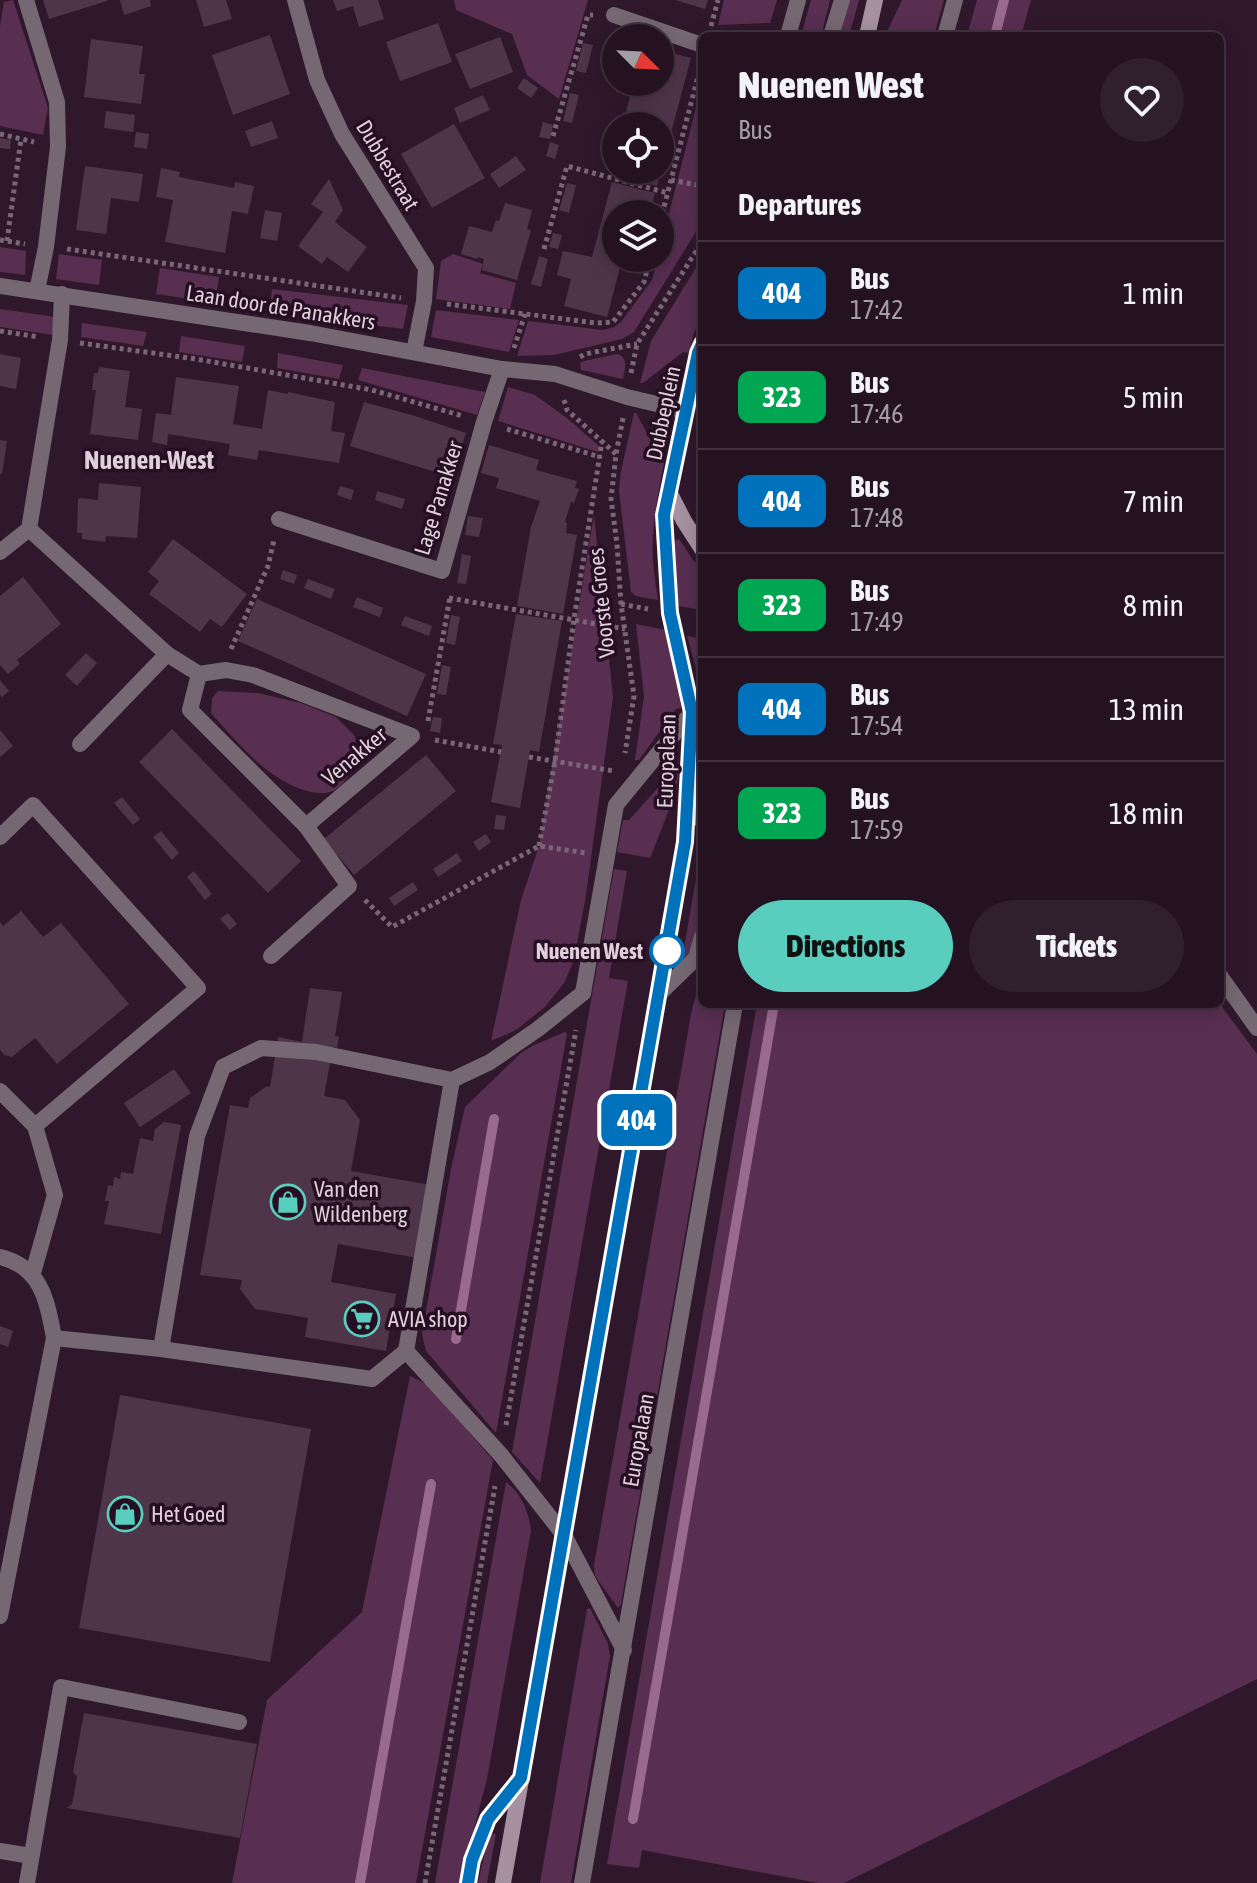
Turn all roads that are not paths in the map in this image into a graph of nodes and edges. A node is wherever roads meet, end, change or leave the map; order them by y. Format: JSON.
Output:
{"nodes":[{"id":1,"x":26,"y":0,"type":"edge"},
{"id":2,"x":295,"y":0,"type":"edge"},
{"id":3,"x":798,"y":0,"type":"edge"},
{"id":4,"x":842,"y":0,"type":"edge"},
{"id":5,"x":875,"y":0,"type":"edge"},
{"id":6,"x":955,"y":0,"type":"edge"},
{"id":7,"x":614,"y":15,"type":"road end"},
{"id":8,"x":866,"y":31,"type":"edge"},
{"id":9,"x":789,"y":32,"type":"edge"},
{"id":10,"x":832,"y":32,"type":"edge"},
{"id":11,"x":946,"y":32,"type":"edge"},
{"id":12,"x":698,"y":44,"type":"edge"},
{"id":13,"x":0,"y":286,"type":"edge"},
{"id":14,"x":37,"y":291,"type":"junction"},
{"id":15,"x":62,"y":294,"type":"junction"},
{"id":16,"x":414,"y":352,"type":"junction"},
{"id":17,"x":698,"y":361,"type":"edge"},
{"id":18,"x":505,"y":369,"type":"junction"},
{"id":19,"x":686,"y":411,"type":"junction"},
{"id":20,"x":669,"y":492,"type":"junction"},
{"id":21,"x":279,"y":519,"type":"road end"},
{"id":22,"x":29,"y":529,"type":"junction"},
{"id":23,"x":698,"y":543,"type":"edge"},
{"id":24,"x":0,"y":552,"type":"edge"},
{"id":25,"x":167,"y":654,"type":"junction"},
{"id":26,"x":199,"y":674,"type":"junction"},
{"id":27,"x":692,"y":712,"type":"junction"},
{"id":28,"x":80,"y":744,"type":"dead end"},
{"id":29,"x":698,"y":800,"type":"edge"},
{"id":30,"x":306,"y":826,"type":"junction"},
{"id":31,"x":0,"y":837,"type":"edge"},
{"id":32,"x":685,"y":842,"type":"junction"},
{"id":33,"x":698,"y":951,"type":"edge"},
{"id":34,"x":271,"y":956,"type":"dead end"},
{"id":35,"x":1224,"y":982,"type":"edge"},
{"id":36,"x":659,"y":994,"type":"junction"},
{"id":37,"x":734,"y":1008,"type":"edge"},
{"id":38,"x":1257,"y":1028,"type":"edge"},
{"id":39,"x":452,"y":1080,"type":"junction"},
{"id":40,"x":0,"y":1091,"type":"edge"},
{"id":41,"x":35,"y":1126,"type":"junction"},
{"id":42,"x":0,"y":1257,"type":"edge"},
{"id":43,"x":33,"y":1273,"type":"junction"},
{"id":44,"x":54,"y":1338,"type":"junction"},
{"id":45,"x":161,"y":1349,"type":"junction"},
{"id":46,"x":406,"y":1351,"type":"junction"},
{"id":47,"x":564,"y":1535,"type":"junction"},
{"id":48,"x":0,"y":1616,"type":"edge"},
{"id":49,"x":624,"y":1650,"type":"junction"},
{"id":50,"x":239,"y":1722,"type":"dead end"},
{"id":51,"x":521,"y":1778,"type":"junction"},
{"id":52,"x":0,"y":1851,"type":"edge"},
{"id":53,"x":31,"y":1856,"type":"junction"},
{"id":54,"x":27,"y":1883,"type":"edge"},
{"id":55,"x":468,"y":1883,"type":"edge"},
{"id":56,"x":503,"y":1883,"type":"edge"},
{"id":57,"x":582,"y":1883,"type":"edge"}],
"edges":[{"from":1,"to":14,"type":"street"},
{"from":2,"to":16,"type":"street","name":"Dubbestraat"},
{"from":3,"to":9,"type":"street"},
{"from":4,"to":10,"type":"street"},
{"from":5,"to":8,"type":"main road"},
{"from":6,"to":11,"type":"street"},
{"from":7,"to":12,"type":"street"},
{"from":13,"to":14,"type":"street","name":"Laan door de Panakkers"},
{"from":14,"to":15,"type":"street","name":"Laan door de Panakkers"},
{"from":15,"to":16,"type":"street","name":"Laan door de Panakkers"},
{"from":15,"to":22,"type":"street"},
{"from":16,"to":18,"type":"street","name":"Laan door de Panakkers"},
{"from":17,"to":19,"type":"main road","name":"Dubbeplein"},
{"from":18,"to":19,"type":"street","name":"Laan door de Panakkers"},
{"from":18,"to":21,"type":"street","name":"Lage Panakker"},
{"from":19,"to":20,"type":"main road","name":"Dubbeplein"},
{"from":20,"to":23,"type":"main road"},
{"from":20,"to":27,"type":"main road","name":"Europalaan"},
{"from":22,"to":24,"type":"street"},
{"from":22,"to":25,"type":"street"},
{"from":25,"to":26,"type":"street"},
{"from":25,"to":28,"type":"street"},
{"from":26,"to":30,"type":"street"},
{"from":26,"to":30,"type":"street","name":"Venakker"},
{"from":27,"to":32,"type":"main road","name":"Europalaan"},
{"from":27,"to":39,"type":"street"},
{"from":29,"to":32,"type":"main road","name":"Europalaan"},
{"from":30,"to":34,"type":"street"},
{"from":31,"to":41,"type":"street"},
{"from":32,"to":36,"type":"main road","name":"Europalaan"},
{"from":33,"to":36,"type":"street"},
{"from":35,"to":38,"type":"street"},
{"from":36,"to":47,"type":"main road","name":"Europalaan"},
{"from":37,"to":49,"type":"street","name":"Europalaan"},
{"from":39,"to":45,"type":"street"},
{"from":39,"to":46,"type":"street"},
{"from":40,"to":41,"type":"street"},
{"from":41,"to":43,"type":"street"},
{"from":42,"to":43,"type":"street"},
{"from":43,"to":44,"type":"street"},
{"from":44,"to":45,"type":"street"},
{"from":44,"to":48,"type":"street"},
{"from":45,"to":46,"type":"street"},
{"from":46,"to":47,"type":"street"},
{"from":47,"to":49,"type":"street"},
{"from":47,"to":51,"type":"main road","name":"Europalaan"},
{"from":49,"to":57,"type":"street","name":"Europalaan"},
{"from":50,"to":53,"type":"street"},
{"from":51,"to":55,"type":"street","name":"Europalaan"},
{"from":51,"to":56,"type":"main road","name":"Europalaan"},
{"from":52,"to":53,"type":"street"},
{"from":53,"to":54,"type":"street"}]}
